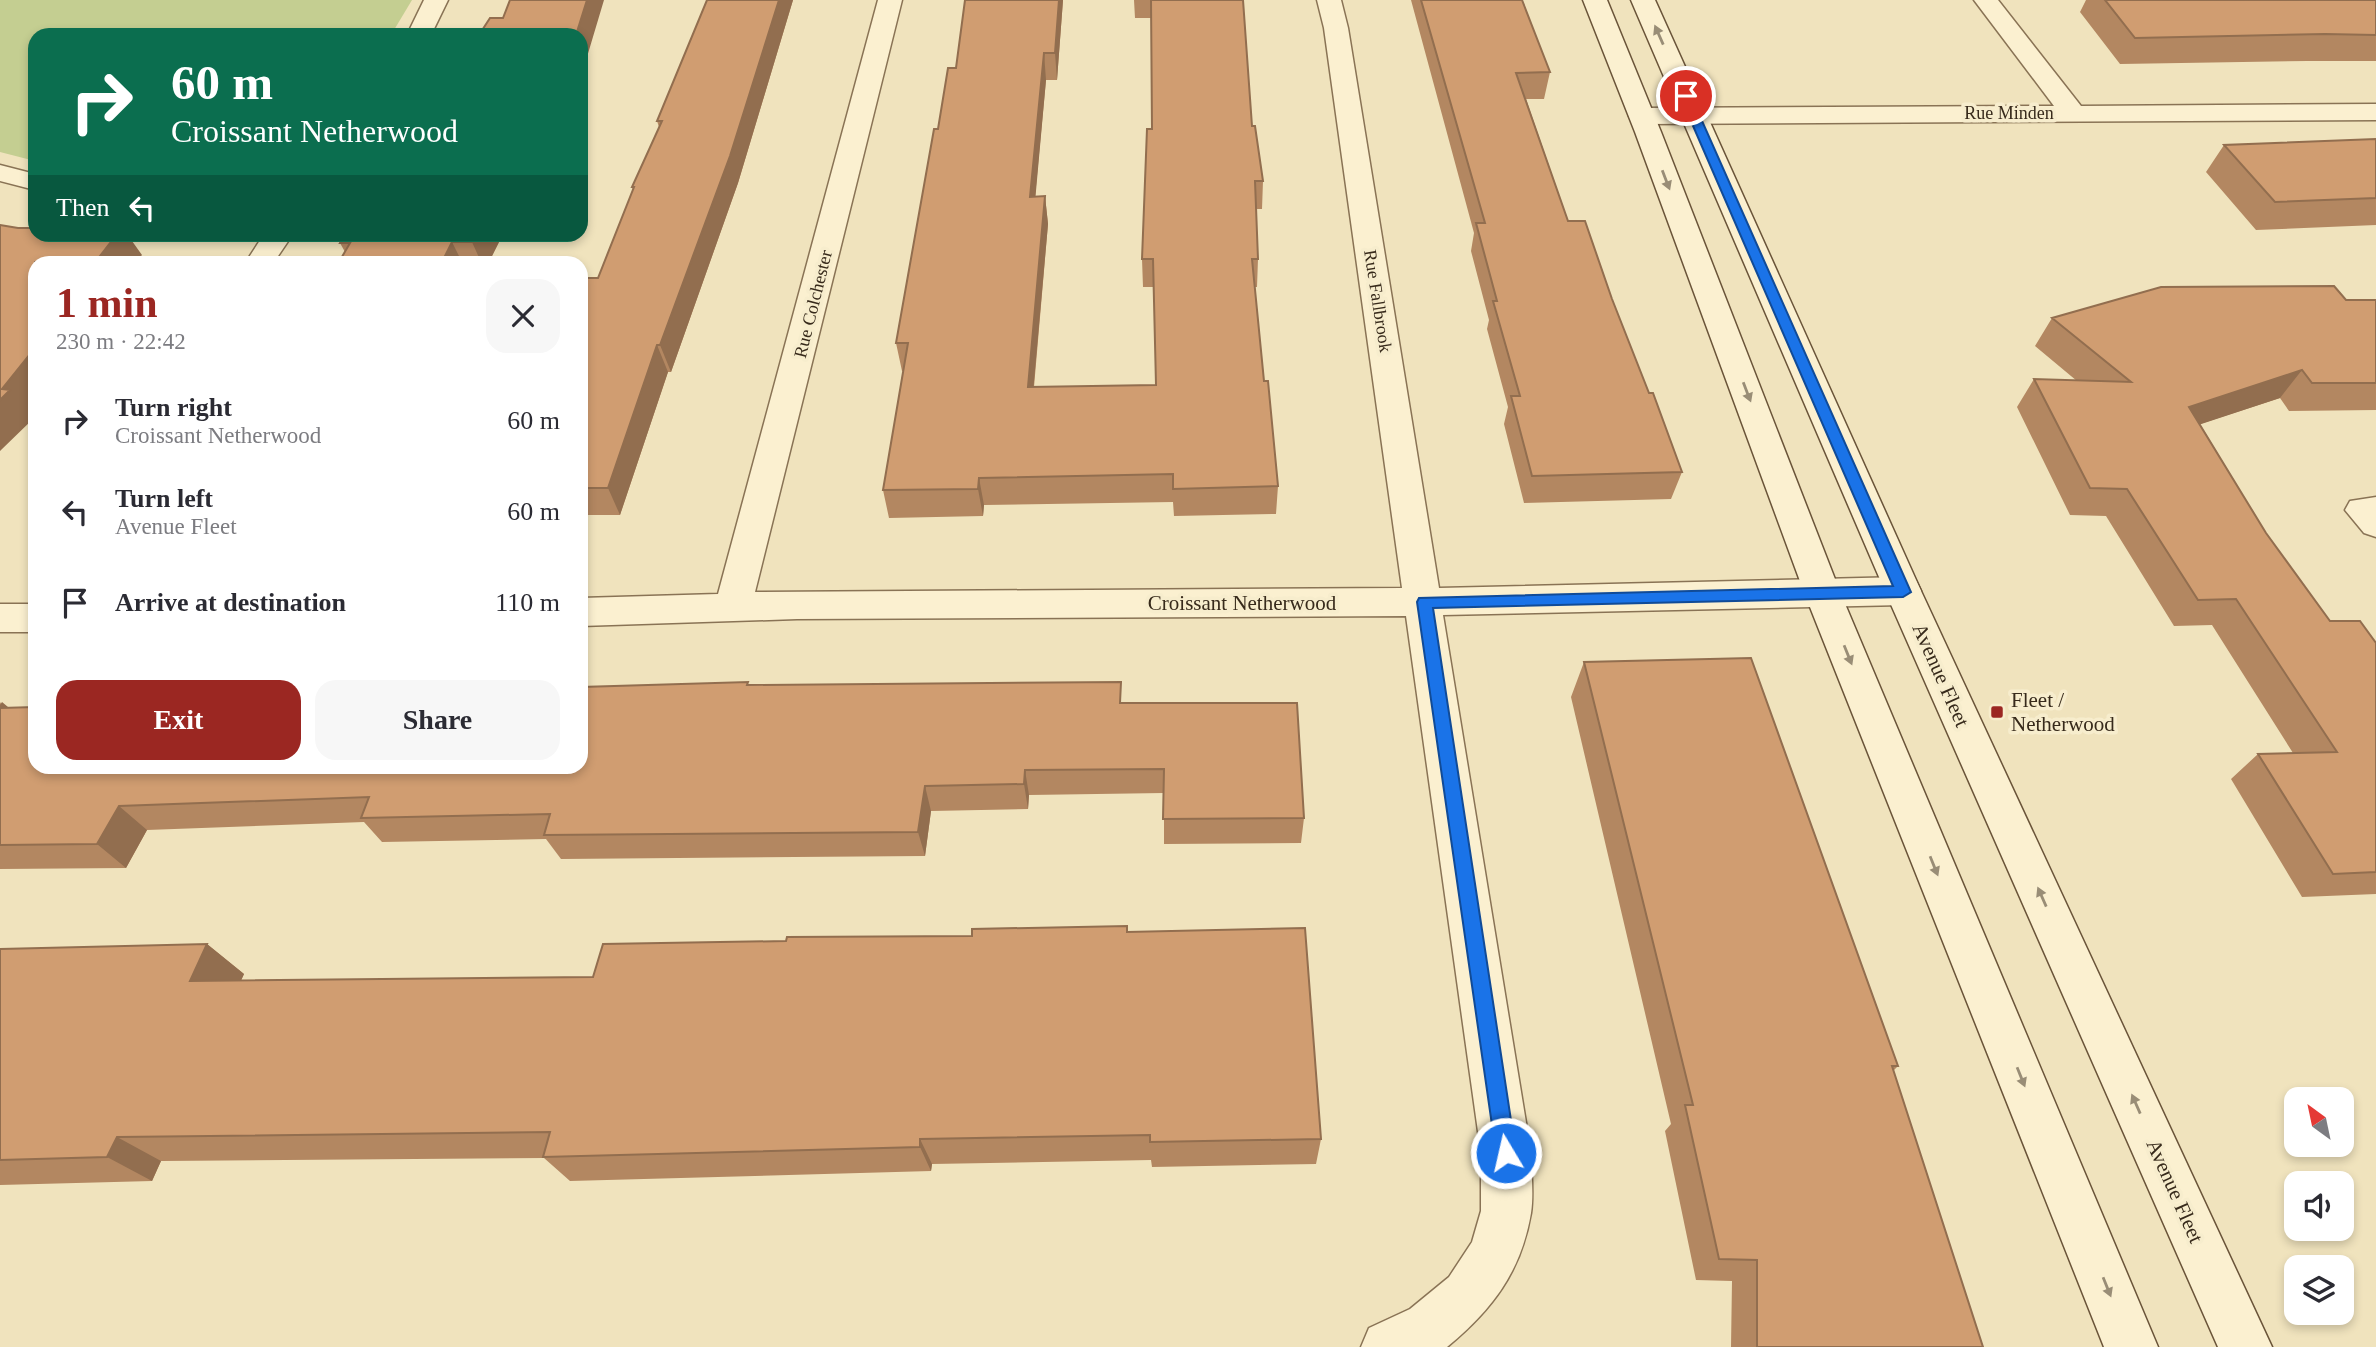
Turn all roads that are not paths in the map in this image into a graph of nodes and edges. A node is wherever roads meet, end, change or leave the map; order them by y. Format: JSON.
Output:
{"nodes":[{"id":1,"x":436,"y":0,"type":"edge"},
{"id":2,"x":890,"y":0,"type":"edge"},
{"id":3,"x":1329,"y":0,"type":"edge"},
{"id":4,"x":1595,"y":0,"type":"edge"},
{"id":5,"x":1643,"y":0,"type":"edge"},
{"id":6,"x":1986,"y":0,"type":"edge"},
{"id":7,"x":422,"y":28,"type":"edge"},
{"id":8,"x":2071,"y":112,"type":"junction"},
{"id":9,"x":2376,"y":112,"type":"edge"},
{"id":10,"x":1642,"y":116,"type":"junction"},
{"id":11,"x":1694,"y":116,"type":"junction"},
{"id":12,"x":0,"y":173,"type":"edge"},
{"id":13,"x":28,"y":180,"type":"edge"},
{"id":14,"x":2376,"y":509,"type":"edge"},
{"id":15,"x":2376,"y":524,"type":"edge"},
{"id":16,"x":1822,"y":592,"type":"junction"},
{"id":17,"x":1903,"y":592,"type":"junction"},
{"id":18,"x":1424,"y":602,"type":"junction"},
{"id":19,"x":733,"y":607,"type":"junction"},
{"id":20,"x":588,"y":612,"type":"edge"},
{"id":21,"x":1388,"y":1347,"type":"edge"},
{"id":22,"x":2131,"y":1347,"type":"edge"},
{"id":23,"x":2245,"y":1347,"type":"edge"}],
"edges":[{"from":1,"to":7,"type":"street"},
{"from":2,"to":19,"type":"street","name":"Rue Colchester"},
{"from":3,"to":18,"type":"street","name":"Rue Fallbrook"},
{"from":4,"to":10,"type":"street"},
{"from":11,"to":5,"type":"street","name":"Avenue Fleet","one_way":true},
{"from":6,"to":8,"type":"street"},
{"from":8,"to":9,"type":"street","name":"Rue Minden"},
{"from":8,"to":11,"type":"street","name":"Rue Minden"},
{"from":10,"to":11,"type":"street","name":"Rue Minden"},
{"from":10,"to":16,"type":"street","one_way":true},
{"from":11,"to":17,"type":"street","name":"Avenue Fleet"},
{"from":12,"to":13,"type":"street"},
{"from":14,"to":15,"type":"street"},
{"from":16,"to":17,"type":"street","name":"Croissant Netherwood"},
{"from":16,"to":18,"type":"street","name":"Croissant Netherwood"},
{"from":16,"to":22,"type":"street","one_way":true},
{"from":23,"to":17,"type":"street","name":"Avenue Fleet","one_way":true},
{"from":18,"to":19,"type":"street","name":"Croissant Netherwood"},
{"from":18,"to":21,"type":"street","name":"Rue Fallbrook"},
{"from":19,"to":20,"type":"street","name":"Croissant Netherwood"}]}
